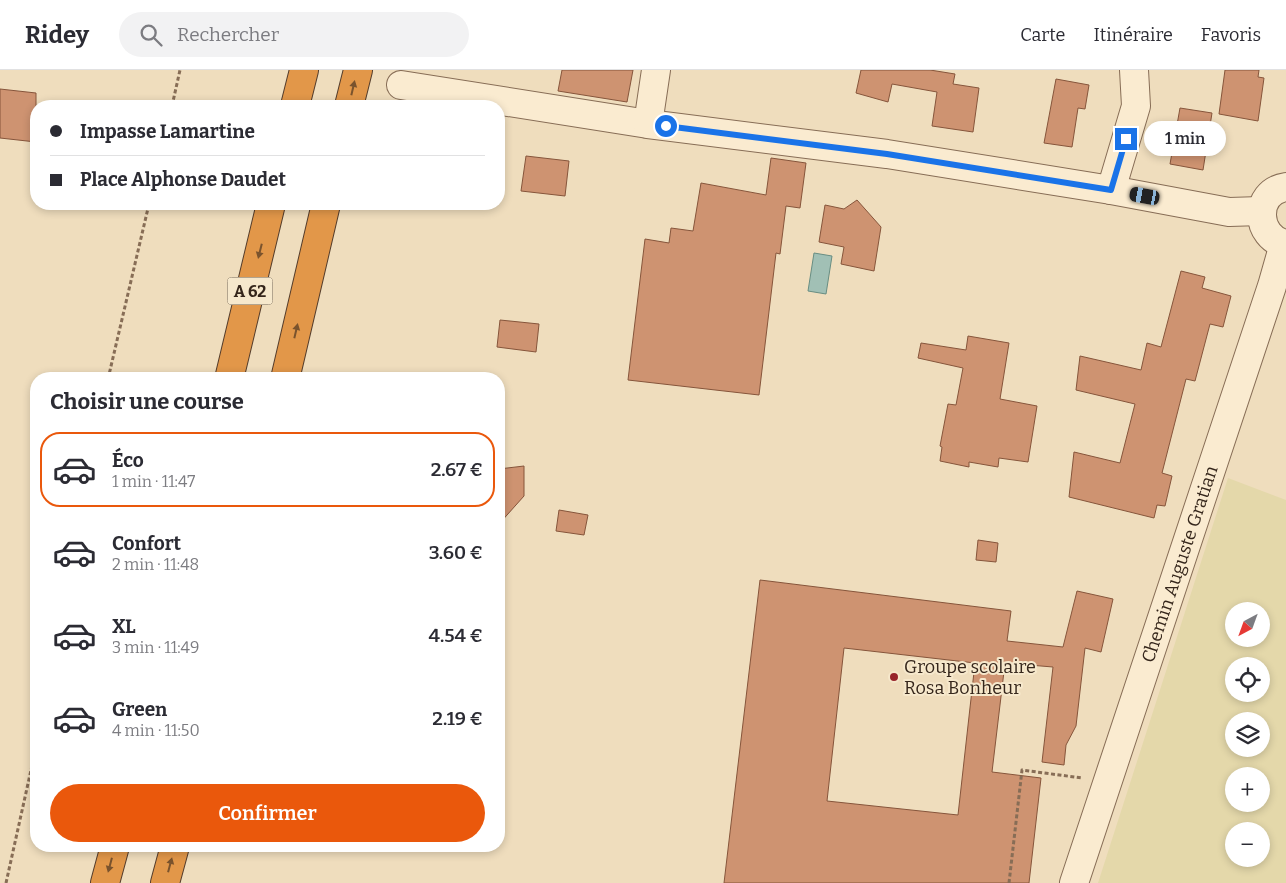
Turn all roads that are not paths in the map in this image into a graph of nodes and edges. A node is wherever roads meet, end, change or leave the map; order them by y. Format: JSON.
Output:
{"nodes":[{"id":1,"x":304,"y":70,"type":"edge"},
{"id":2,"x":358,"y":70,"type":"edge"},
{"id":3,"x":656,"y":70,"type":"edge"},
{"id":4,"x":1134,"y":70,"type":"edge"},
{"id":5,"x":402,"y":85,"type":"dead end"},
{"id":6,"x":296,"y":100,"type":"edge"},
{"id":7,"x":350,"y":100,"type":"edge"},
{"id":8,"x":497,"y":100,"type":"edge"},
{"id":9,"x":505,"y":101,"type":"edge"},
{"id":10,"x":648,"y":124,"type":"junction"},
{"id":11,"x":1286,"y":187,"type":"edge"},
{"id":12,"x":1111,"y":190,"type":"junction"},
{"id":13,"x":270,"y":210,"type":"edge"},
{"id":14,"x":325,"y":210,"type":"edge"},
{"id":15,"x":1261,"y":212,"type":"junction"},
{"id":16,"x":1285,"y":244,"type":"edge"},
{"id":17,"x":231,"y":372,"type":"edge"},
{"id":18,"x":287,"y":372,"type":"edge"},
{"id":19,"x":113,"y":852,"type":"edge"},
{"id":20,"x":173,"y":852,"type":"edge"},
{"id":21,"x":105,"y":883,"type":"edge"},
{"id":22,"x":165,"y":883,"type":"edge"},
{"id":23,"x":1074,"y":883,"type":"edge"}],
"edges":[{"from":1,"to":6,"type":"highway"},
{"from":7,"to":2,"type":"highway","one_way":true},
{"from":3,"to":10,"type":"street"},
{"from":4,"to":12,"type":"street"},
{"from":5,"to":8,"type":"street"},
{"from":9,"to":10,"type":"street"},
{"from":10,"to":12,"type":"street"},
{"from":11,"to":15,"type":"street"},
{"from":12,"to":15,"type":"street"},
{"from":13,"to":17,"type":"highway","number":"A 62","one_way":true},
{"from":18,"to":14,"type":"highway","one_way":true},
{"from":15,"to":16,"type":"street"},
{"from":16,"to":23,"type":"street","name":"Chemin Auguste Gratian"},
{"from":19,"to":21,"type":"highway","one_way":true},
{"from":22,"to":20,"type":"highway","one_way":true}]}
